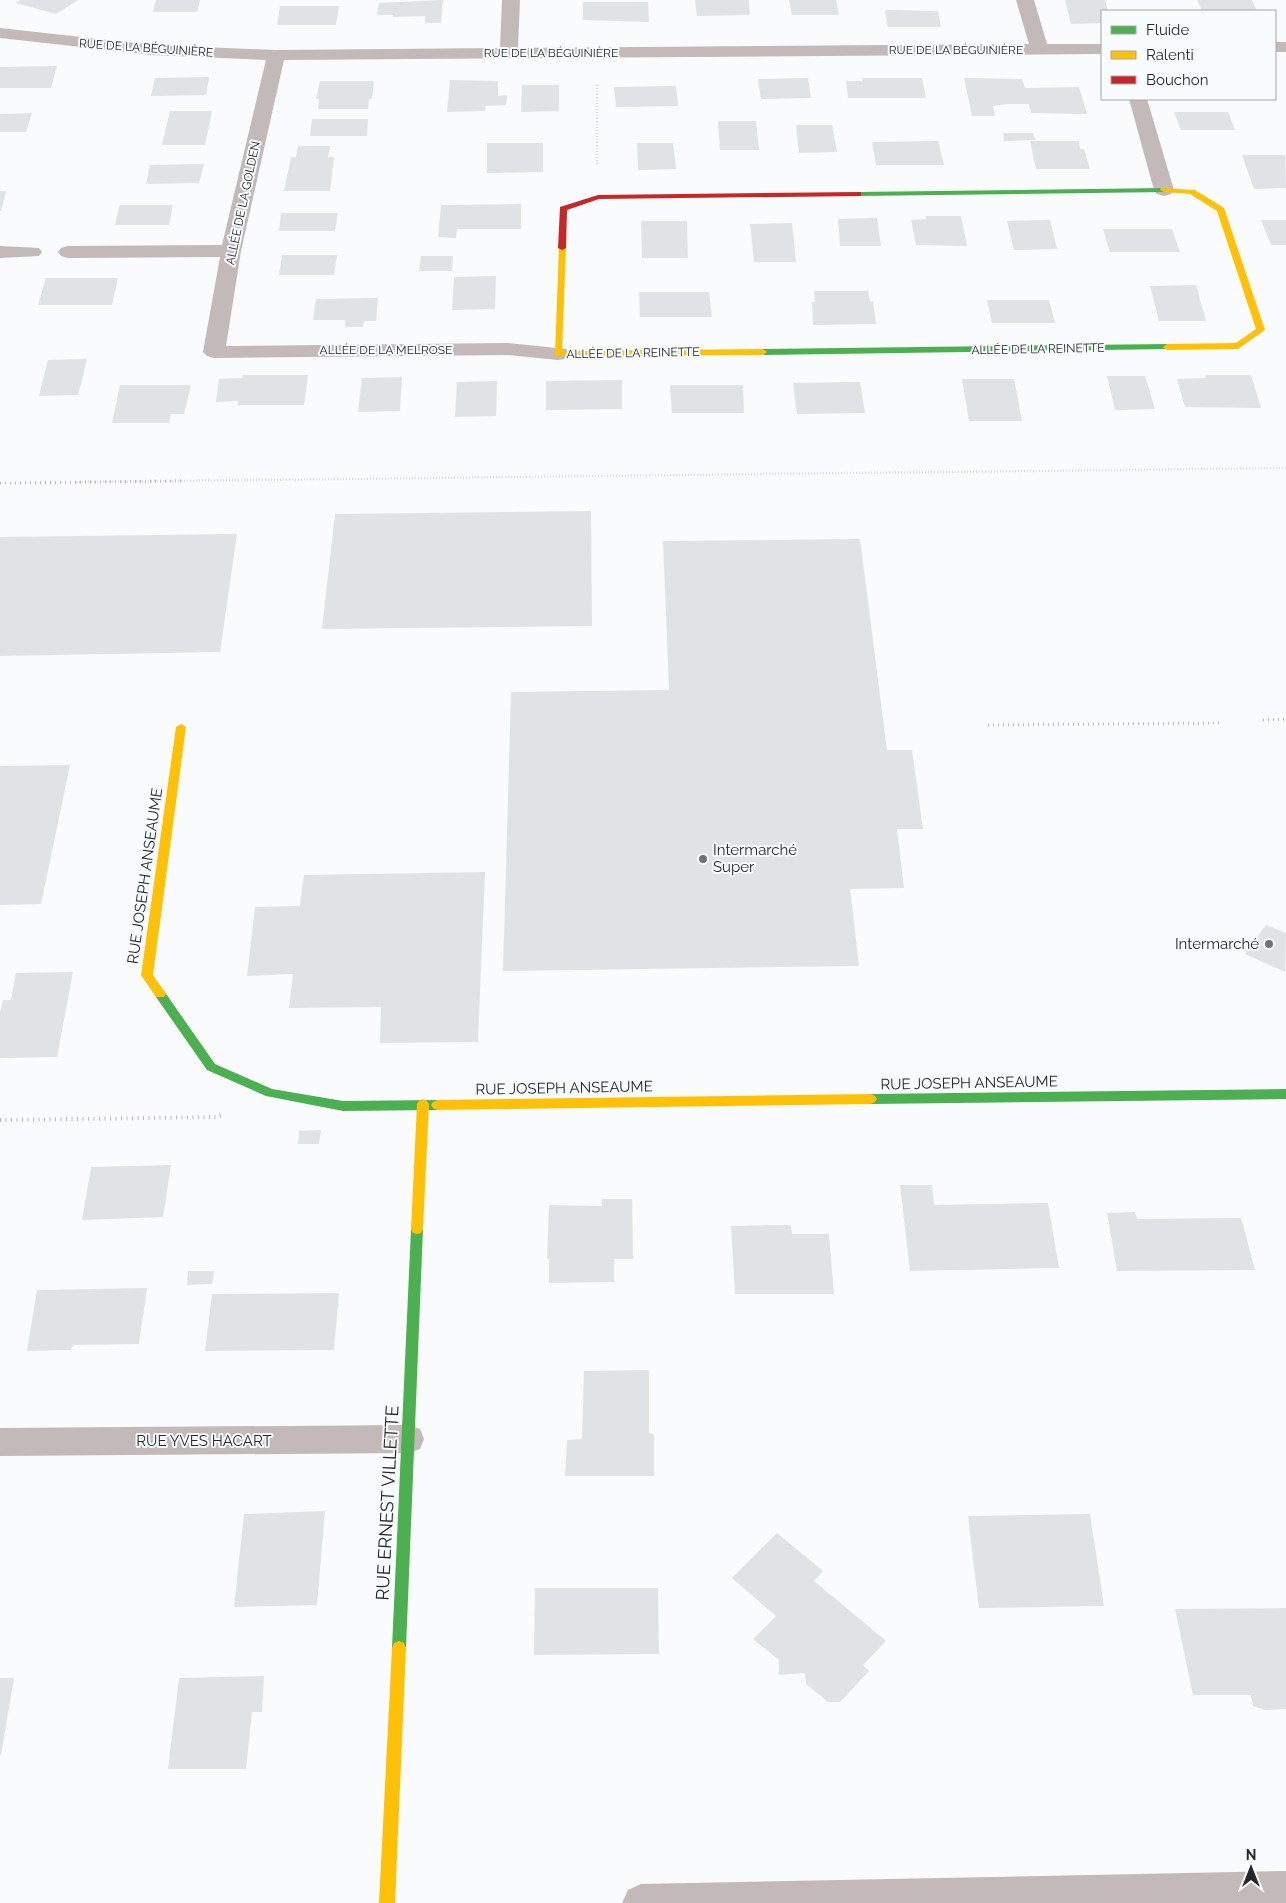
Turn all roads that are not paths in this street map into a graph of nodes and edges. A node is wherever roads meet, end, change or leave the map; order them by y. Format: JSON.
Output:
{"nodes":[{"id":1,"x":511,"y":0,"type":"edge"},
{"id":2,"x":1025,"y":0,"type":"edge"},
{"id":3,"x":0,"y":33,"type":"edge"},
{"id":4,"x":1039,"y":49,"type":"junction"},
{"id":5,"x":1101,"y":49,"type":"edge"},
{"id":6,"x":509,"y":53,"type":"junction"},
{"id":7,"x":276,"y":55,"type":"junction"},
{"id":8,"x":1138,"y":100,"type":"edge"},
{"id":9,"x":1164,"y":190,"type":"junction"},
{"id":10,"x":231,"y":251,"type":"junction"},
{"id":11,"x":0,"y":252,"type":"edge"},
{"id":12,"x":32,"y":252,"type":"dead end"},
{"id":13,"x":68,"y":252,"type":"dead end"},
{"id":14,"x":214,"y":352,"type":"joint"},
{"id":15,"x":558,"y":354,"type":"junction"},
{"id":16,"x":181,"y":727,"type":"dead end"},
{"id":17,"x":1286,"y":1094,"type":"edge"},
{"id":18,"x":423,"y":1104,"type":"junction"},
{"id":19,"x":408,"y":1439,"type":"junction"},
{"id":20,"x":0,"y":1442,"type":"edge"},
{"id":21,"x":1286,"y":1890,"type":"edge"},
{"id":22,"x":387,"y":1903,"type":"edge"},
{"id":23,"x":641,"y":1903,"type":"edge"}],
"edges":[{"from":1,"to":6,"type":"street"},
{"from":2,"to":4,"type":"street"},
{"from":3,"to":7,"type":"street","name":"RUE DE LA BÉGUINIÈRE"},
{"from":4,"to":5,"type":"street","name":"RUE DE LA BÉGUINIÈRE"},
{"from":4,"to":6,"type":"street","name":"RUE DE LA BÉGUINIÈRE"},
{"from":6,"to":7,"type":"street","name":"RUE DE LA BÉGUINIÈRE"},
{"from":7,"to":10,"type":"street","name":"ALLÉE DE LA GOLDEN"},
{"from":8,"to":9,"type":"street"},
{"from":9,"to":15,"type":"street","name":"ALLÉE DE LA REINETTE"},
{"from":9,"to":15,"type":"street","name":"ALLÉE DE LA REINETTE"},
{"from":10,"to":13,"type":"street"},
{"from":10,"to":14,"type":"street","name":"ALLÉE DE LA GOLDEN"},
{"from":11,"to":12,"type":"street"},
{"from":14,"to":15,"type":"street","name":"ALLÉE DE LA MELROSE"},
{"from":16,"to":18,"type":"street","name":"RUE JOSEPH ANSEAUME"},
{"from":17,"to":18,"type":"street","name":"RUE JOSEPH ANSEAUME"},
{"from":18,"to":19,"type":"street","name":"RUE ERNEST VILLETTE"},
{"from":19,"to":20,"type":"street","name":"RUE YVES HACART"},
{"from":19,"to":22,"type":"street","name":"RUE ERNEST VILLETTE"},
{"from":21,"to":23,"type":"street"}]}
